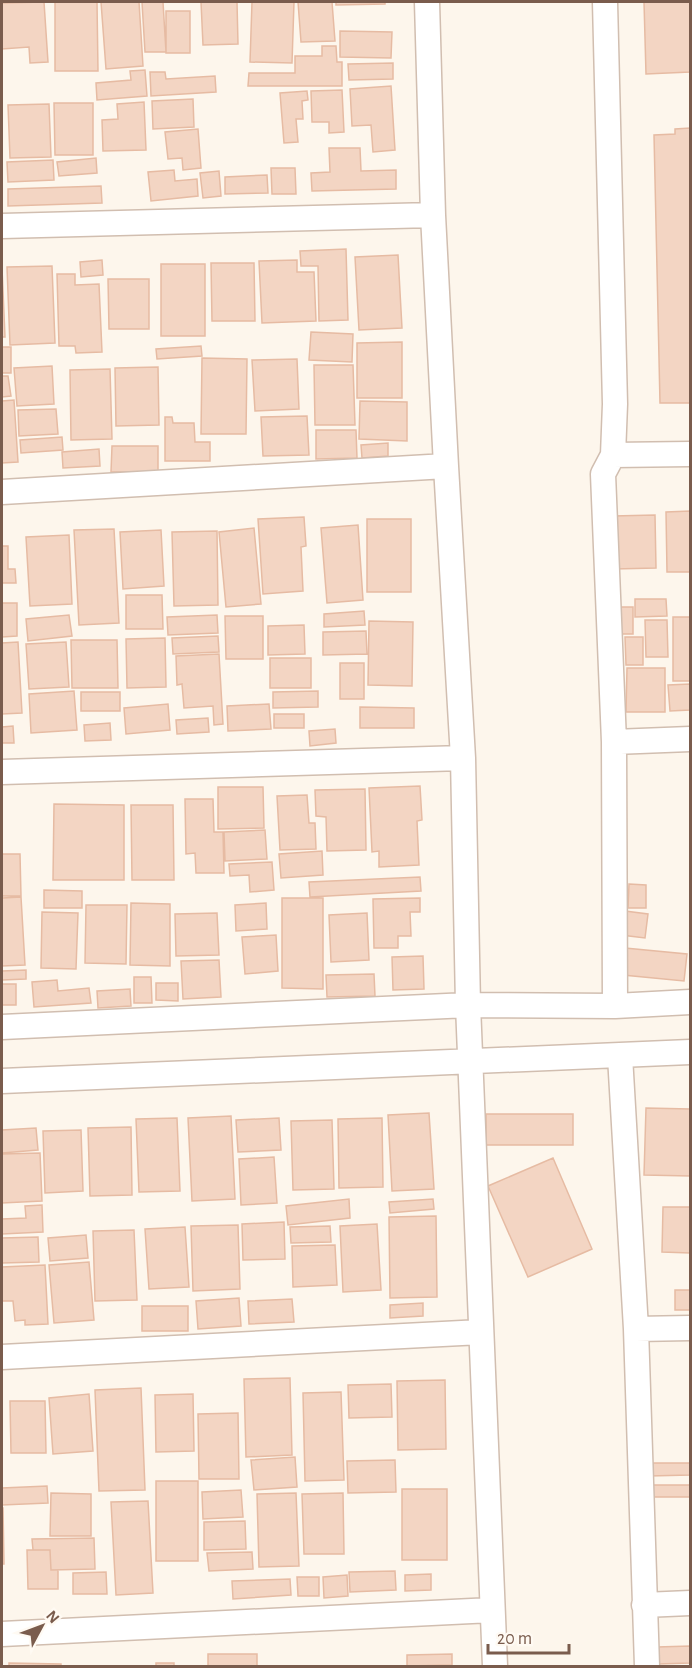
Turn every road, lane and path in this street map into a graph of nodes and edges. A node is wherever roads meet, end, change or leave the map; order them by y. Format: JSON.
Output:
{"nodes":[{"id":1,"x":427,"y":2,"type":"edge"},
{"id":2,"x":605,"y":2,"type":"edge"},
{"id":3,"x":433,"y":215,"type":"junction"},
{"id":4,"x":2,"y":226,"type":"edge"},
{"id":5,"x":690,"y":454,"type":"edge"},
{"id":6,"x":613,"y":455,"type":"junction"},
{"id":7,"x":446,"y":466,"type":"junction"},
{"id":8,"x":2,"y":492,"type":"edge"},
{"id":9,"x":690,"y":740,"type":"edge"},
{"id":10,"x":614,"y":742,"type":"junction"},
{"id":11,"x":463,"y":758,"type":"junction"},
{"id":12,"x":2,"y":772,"type":"edge"},
{"id":13,"x":690,"y":1002,"type":"edge"},
{"id":14,"x":468,"y":1005,"type":"junction"},
{"id":15,"x":615,"y":1006,"type":"junction"},
{"id":16,"x":2,"y":1027,"type":"edge"},
{"id":17,"x":690,"y":1052,"type":"edge"},
{"id":18,"x":620,"y":1056,"type":"junction"},
{"id":19,"x":470,"y":1062,"type":"junction"},
{"id":20,"x":2,"y":1081,"type":"edge"},
{"id":21,"x":690,"y":1328,"type":"edge"},
{"id":22,"x":636,"y":1329,"type":"junction"},
{"id":23,"x":481,"y":1332,"type":"junction"},
{"id":24,"x":2,"y":1357,"type":"edge"},
{"id":25,"x":690,"y":1603,"type":"edge"},
{"id":26,"x":644,"y":1605,"type":"junction"},
{"id":27,"x":492,"y":1610,"type":"junction"},
{"id":28,"x":2,"y":1634,"type":"edge"},
{"id":29,"x":495,"y":1666,"type":"edge"},
{"id":30,"x":647,"y":1666,"type":"edge"}],
"edges":[{"from":1,"to":3,"type":"street"},
{"from":2,"to":6,"type":"street"},
{"from":3,"to":4,"type":"street"},
{"from":3,"to":7,"type":"street"},
{"from":5,"to":6,"type":"street"},
{"from":6,"to":10,"type":"street"},
{"from":7,"to":8,"type":"street"},
{"from":7,"to":11,"type":"street"},
{"from":9,"to":10,"type":"street"},
{"from":10,"to":15,"type":"street"},
{"from":11,"to":12,"type":"street"},
{"from":11,"to":14,"type":"street"},
{"from":13,"to":15,"type":"street"},
{"from":14,"to":15,"type":"street"},
{"from":14,"to":16,"type":"street"},
{"from":14,"to":19,"type":"street"},
{"from":17,"to":18,"type":"street"},
{"from":18,"to":19,"type":"street"},
{"from":18,"to":22,"type":"street"},
{"from":19,"to":20,"type":"street"},
{"from":19,"to":23,"type":"street"},
{"from":21,"to":22,"type":"street"},
{"from":22,"to":26,"type":"street"},
{"from":23,"to":24,"type":"street"},
{"from":23,"to":27,"type":"street"},
{"from":25,"to":26,"type":"street"},
{"from":26,"to":30,"type":"street"},
{"from":27,"to":28,"type":"street"},
{"from":27,"to":29,"type":"street"}]}
